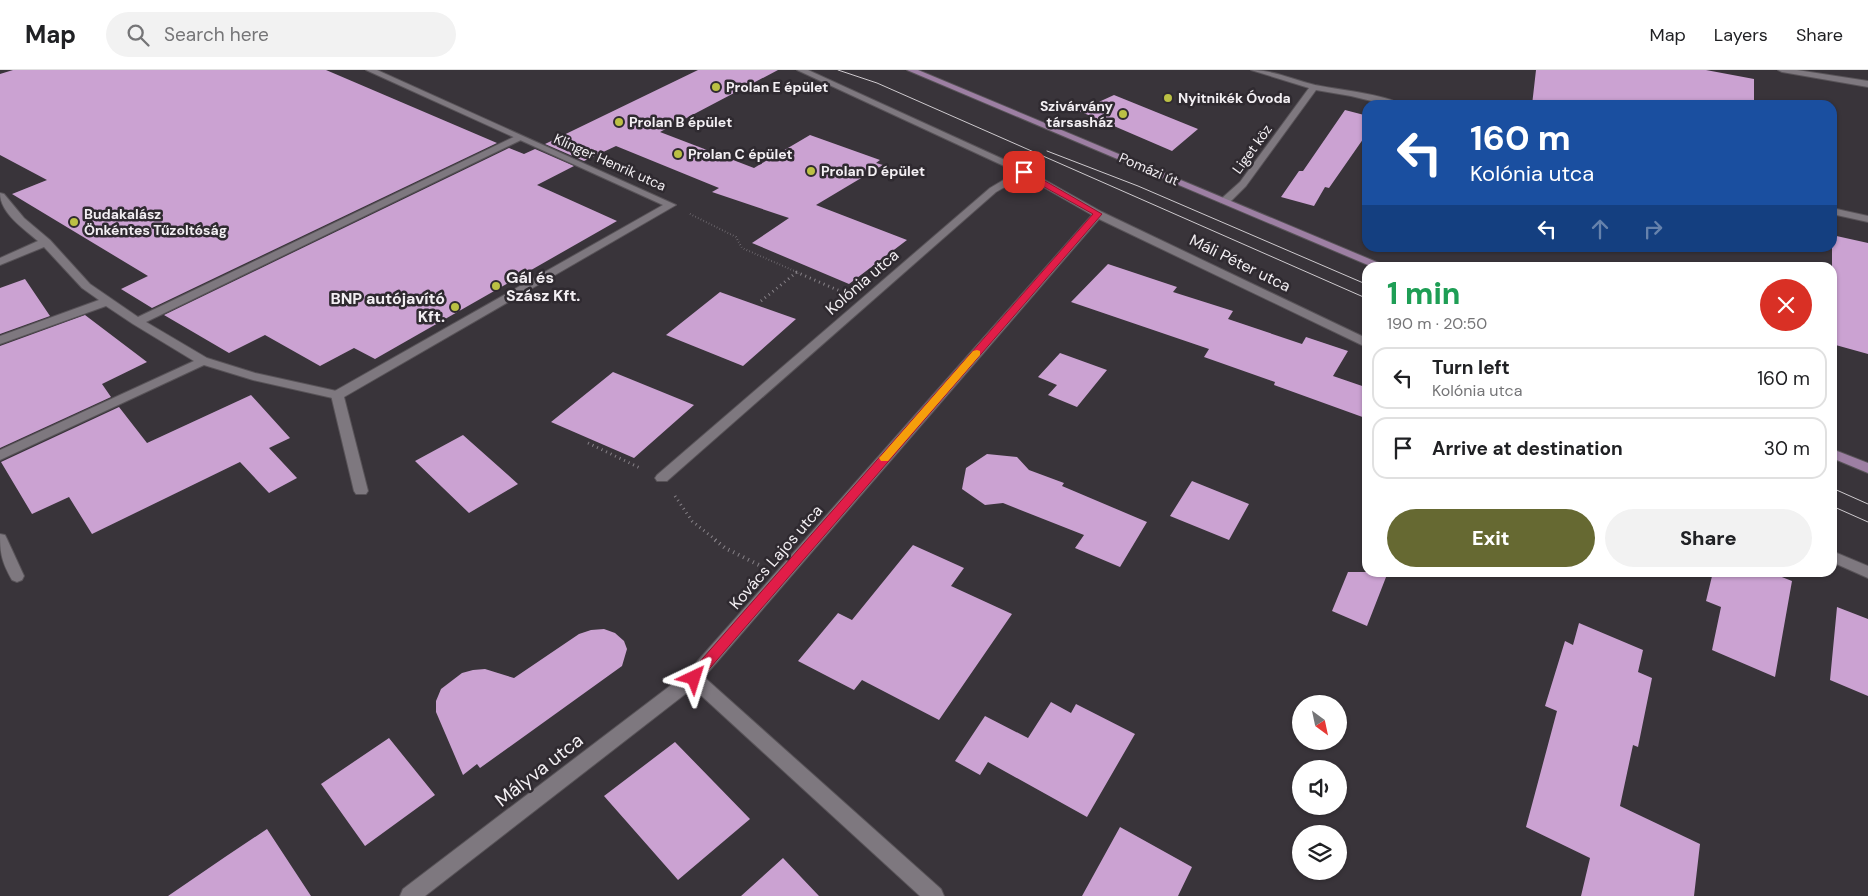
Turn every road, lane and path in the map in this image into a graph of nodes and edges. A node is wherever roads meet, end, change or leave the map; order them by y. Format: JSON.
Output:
{"nodes":[{"id":1,"x":370,"y":70,"type":"edge"},
{"id":2,"x":801,"y":70,"type":"edge"},
{"id":3,"x":911,"y":70,"type":"edge"},
{"id":4,"x":1255,"y":70,"type":"edge"},
{"id":5,"x":1782,"y":70,"type":"edge"},
{"id":6,"x":1868,"y":84,"type":"edge"},
{"id":7,"x":1314,"y":87,"type":"junction"},
{"id":8,"x":1378,"y":100,"type":"edge"},
{"id":9,"x":518,"y":138,"type":"junction"},
{"id":10,"x":1024,"y":172,"type":"junction"},
{"id":11,"x":0,"y":196,"type":"edge"},
{"id":12,"x":1225,"y":200,"type":"junction"},
{"id":13,"x":671,"y":205,"type":"junction"},
{"id":14,"x":1837,"y":212,"type":"edge"},
{"id":15,"x":1098,"y":214,"type":"junction"},
{"id":16,"x":1868,"y":220,"type":"edge"},
{"id":17,"x":46,"y":242,"type":"junction"},
{"id":18,"x":0,"y":262,"type":"edge"},
{"id":19,"x":1372,"y":262,"type":"edge"},
{"id":20,"x":797,"y":272,"type":"junction"},
{"id":21,"x":108,"y":301,"type":"junction"},
{"id":22,"x":761,"y":301,"type":"dead end"},
{"id":23,"x":864,"y":302,"type":"junction"},
{"id":24,"x":137,"y":322,"type":"junction"},
{"id":25,"x":0,"y":340,"type":"edge"},
{"id":26,"x":1362,"y":341,"type":"edge"},
{"id":27,"x":203,"y":361,"type":"junction"},
{"id":28,"x":337,"y":395,"type":"junction"},
{"id":29,"x":588,"y":444,"type":"dead end"},
{"id":30,"x":0,"y":455,"type":"edge"},
{"id":31,"x":1837,"y":455,"type":"edge"},
{"id":32,"x":1868,"y":468,"type":"edge"},
{"id":33,"x":662,"y":478,"type":"junction"},
{"id":34,"x":361,"y":491,"type":"dead end"},
{"id":35,"x":0,"y":539,"type":"edge"},
{"id":36,"x":1837,"y":558,"type":"edge"},
{"id":37,"x":1868,"y":572,"type":"edge"},
{"id":38,"x":16,"y":576,"type":"dead end"},
{"id":39,"x":782,"y":576,"type":"junction"},
{"id":40,"x":694,"y":678,"type":"junction"},
{"id":41,"x":410,"y":896,"type":"edge"},
{"id":42,"x":934,"y":896,"type":"edge"}],
"edges":[{"from":1,"to":9,"type":"street","name":"Klinger Henrik utca"},
{"from":2,"to":10,"type":"street"},
{"from":3,"to":12,"type":"main road","name":"Pomázi út"},
{"from":4,"to":7,"type":"street"},
{"from":5,"to":6,"type":"street"},
{"from":7,"to":8,"type":"street"},
{"from":7,"to":12,"type":"street","name":"Liget köz"},
{"from":9,"to":13,"type":"street","name":"Klinger Henrik utca"},
{"from":9,"to":24,"type":"street"},
{"from":10,"to":15,"type":"street"},
{"from":10,"to":23,"type":"street","name":"Kolónia utca"},
{"from":11,"to":17,"type":"street"},
{"from":12,"to":19,"type":"main road","name":"Pomázi út"},
{"from":13,"to":20,"type":"path"},
{"from":13,"to":28,"type":"street","name":"Klinger Henrik utca"},
{"from":14,"to":16,"type":"street"},
{"from":15,"to":26,"type":"street","name":"Máli Péter utca"},
{"from":15,"to":39,"type":"street","name":"Kovács Lajos utca"},
{"from":17,"to":18,"type":"street"},
{"from":17,"to":21,"type":"street"},
{"from":20,"to":22,"type":"path"},
{"from":20,"to":23,"type":"path"},
{"from":21,"to":24,"type":"street"},
{"from":21,"to":25,"type":"street"},
{"from":23,"to":33,"type":"street","name":"Kolónia utca"},
{"from":24,"to":27,"type":"street"},
{"from":27,"to":28,"type":"lane"},
{"from":27,"to":30,"type":"lane"},
{"from":28,"to":34,"type":"street"},
{"from":29,"to":33,"type":"path"},
{"from":31,"to":32,"type":"main road"},
{"from":33,"to":39,"type":"path"},
{"from":35,"to":38,"type":"street"},
{"from":36,"to":37,"type":"street"},
{"from":39,"to":40,"type":"street","name":"Kovács Lajos utca"},
{"from":40,"to":41,"type":"street","name":"Mályva utca"},
{"from":40,"to":42,"type":"street"}]}
